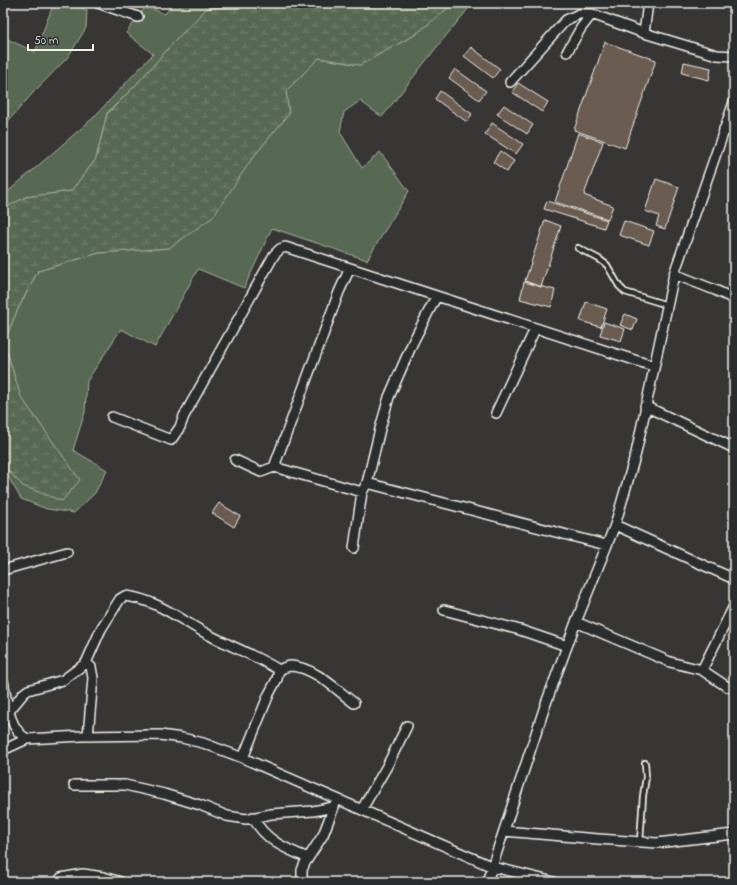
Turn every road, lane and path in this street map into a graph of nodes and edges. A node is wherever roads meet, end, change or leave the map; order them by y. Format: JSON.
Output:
{"nodes":[{"id":1,"x":98,"y":3,"type":"edge"},
{"id":2,"x":648,"y":3,"type":"edge"},
{"id":3,"x":592,"y":14,"type":"junction"},
{"id":4,"x":138,"y":17,"type":"dead end"},
{"id":5,"x":644,"y":33,"type":"junction"},
{"id":6,"x":567,"y":52,"type":"dead end"},
{"id":7,"x":734,"y":56,"type":"edge"},
{"id":8,"x":510,"y":82,"type":"dead end"},
{"id":9,"x":734,"y":102,"type":"edge"},
{"id":10,"x":724,"y":129,"type":"junction"},
{"id":11,"x":734,"y":132,"type":"edge"},
{"id":12,"x":578,"y":248,"type":"dead end"},
{"id":13,"x":350,"y":268,"type":"junction"},
{"id":14,"x":674,"y":274,"type":"junction"},
{"id":15,"x":436,"y":297,"type":"junction"},
{"id":16,"x":734,"y":299,"type":"edge"},
{"id":17,"x":667,"y":304,"type":"junction"},
{"id":18,"x":535,"y":329,"type":"junction"},
{"id":19,"x":653,"y":366,"type":"junction"},
{"id":20,"x":645,"y":406,"type":"junction"},
{"id":21,"x":496,"y":413,"type":"dead end"},
{"id":22,"x":112,"y":417,"type":"dead end"},
{"id":23,"x":734,"y":448,"type":"edge"},
{"id":24,"x":235,"y":460,"type":"dead end"},
{"id":25,"x":274,"y":467,"type":"junction"},
{"id":26,"x":367,"y":483,"type":"junction"},
{"id":27,"x":362,"y":492,"type":"junction"},
{"id":28,"x":615,"y":525,"type":"junction"},
{"id":29,"x":606,"y":545,"type":"junction"},
{"id":30,"x":354,"y":548,"type":"dead end"},
{"id":31,"x":67,"y":552,"type":"dead end"},
{"id":32,"x":3,"y":570,"type":"edge"},
{"id":33,"x":734,"y":579,"type":"edge"},
{"id":34,"x":734,"y":606,"type":"edge"},
{"id":35,"x":444,"y":610,"type":"dead end"},
{"id":36,"x":576,"y":622,"type":"junction"},
{"id":37,"x":567,"y":646,"type":"junction"},
{"id":38,"x":86,"y":664,"type":"junction"},
{"id":39,"x":279,"y":670,"type":"junction"},
{"id":40,"x":702,"y":670,"type":"junction"},
{"id":41,"x":3,"y":681,"type":"edge"},
{"id":42,"x":734,"y":689,"type":"edge"},
{"id":43,"x":354,"y":703,"type":"dead end"},
{"id":44,"x":10,"y":710,"type":"junction"},
{"id":45,"x":407,"y":726,"type":"dead end"},
{"id":46,"x":88,"y":736,"type":"junction"},
{"id":47,"x":27,"y":740,"type":"junction"},
{"id":48,"x":3,"y":750,"type":"edge"},
{"id":49,"x":243,"y":758,"type":"junction"},
{"id":50,"x":645,"y":764,"type":"dead end"},
{"id":51,"x":74,"y":785,"type":"dead end"},
{"id":52,"x":335,"y":803,"type":"junction"},
{"id":53,"x":362,"y":809,"type":"junction"},
{"id":54,"x":253,"y":817,"type":"junction"},
{"id":55,"x":504,"y":831,"type":"junction"},
{"id":56,"x":734,"y":834,"type":"edge"},
{"id":57,"x":640,"y":842,"type":"junction"},
{"id":58,"x":308,"y":858,"type":"junction"},
{"id":59,"x":493,"y":867,"type":"junction"},
{"id":60,"x":58,"y":882,"type":"edge"},
{"id":61,"x":121,"y":882,"type":"edge"},
{"id":62,"x":302,"y":882,"type":"edge"},
{"id":63,"x":487,"y":882,"type":"edge"},
{"id":64,"x":554,"y":882,"type":"edge"}],
"edges":[{"from":1,"to":4,"type":"street"},
{"from":2,"to":5,"type":"street"},
{"from":3,"to":5,"type":"street"},
{"from":3,"to":6,"type":"street"},
{"from":3,"to":8,"type":"street"},
{"from":5,"to":7,"type":"street"},
{"from":9,"to":10,"type":"street"},
{"from":10,"to":11,"type":"street"},
{"from":10,"to":14,"type":"street"},
{"from":12,"to":17,"type":"lane"},
{"from":13,"to":15,"type":"street"},
{"from":13,"to":22,"type":"street"},
{"from":13,"to":25,"type":"street"},
{"from":14,"to":16,"type":"street"},
{"from":14,"to":17,"type":"street"},
{"from":15,"to":18,"type":"street"},
{"from":15,"to":26,"type":"street"},
{"from":17,"to":19,"type":"street"},
{"from":18,"to":19,"type":"street"},
{"from":18,"to":21,"type":"street"},
{"from":19,"to":20,"type":"street"},
{"from":20,"to":23,"type":"street"},
{"from":20,"to":28,"type":"street"},
{"from":24,"to":25,"type":"street"},
{"from":25,"to":27,"type":"street"},
{"from":26,"to":27,"type":"street"},
{"from":26,"to":29,"type":"street"},
{"from":27,"to":30,"type":"street"},
{"from":28,"to":29,"type":"street"},
{"from":28,"to":33,"type":"street"},
{"from":29,"to":36,"type":"street"},
{"from":31,"to":32,"type":"street"},
{"from":34,"to":40,"type":"street"},
{"from":35,"to":37,"type":"street"},
{"from":36,"to":37,"type":"street"},
{"from":36,"to":40,"type":"street"},
{"from":37,"to":55,"type":"street"},
{"from":38,"to":39,"type":"street"},
{"from":38,"to":44,"type":"street"},
{"from":38,"to":46,"type":"street"},
{"from":39,"to":43,"type":"street"},
{"from":39,"to":49,"type":"street"},
{"from":40,"to":42,"type":"street"},
{"from":41,"to":44,"type":"street"},
{"from":44,"to":47,"type":"street"},
{"from":45,"to":53,"type":"street"},
{"from":46,"to":47,"type":"street"},
{"from":46,"to":49,"type":"street"},
{"from":47,"to":48,"type":"street"},
{"from":49,"to":52,"type":"street"},
{"from":50,"to":57,"type":"lane"},
{"from":51,"to":54,"type":"street"},
{"from":52,"to":53,"type":"street"},
{"from":52,"to":54,"type":"street"},
{"from":52,"to":58,"type":"street"},
{"from":53,"to":59,"type":"street"},
{"from":54,"to":58,"type":"street"},
{"from":55,"to":57,"type":"street"},
{"from":55,"to":59,"type":"street"},
{"from":56,"to":57,"type":"street"},
{"from":58,"to":62,"type":"street"},
{"from":59,"to":63,"type":"street"},
{"from":59,"to":64,"type":"street"},
{"from":60,"to":61,"type":"street"}]}
